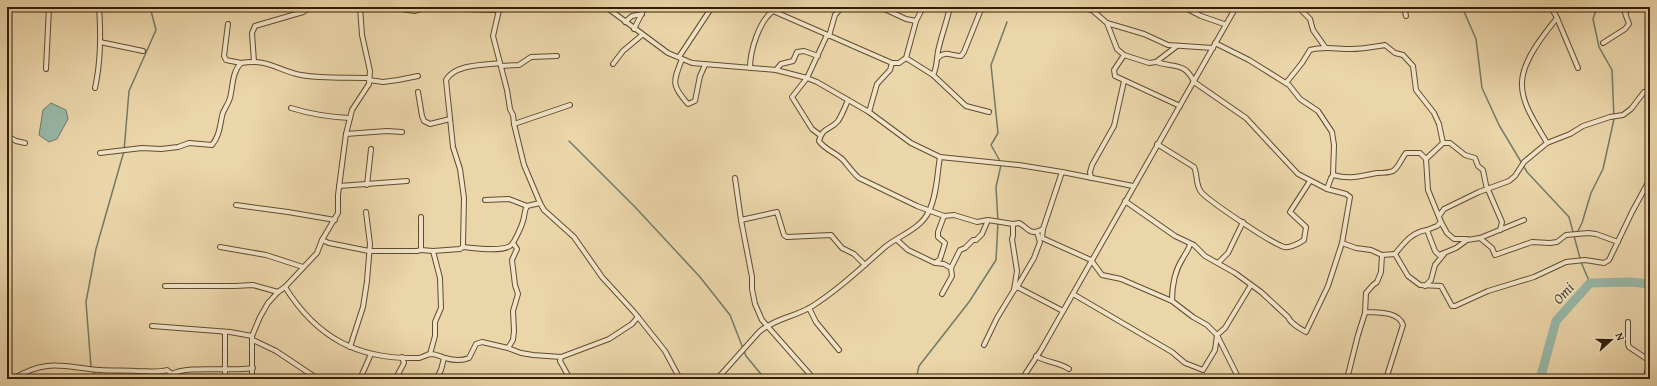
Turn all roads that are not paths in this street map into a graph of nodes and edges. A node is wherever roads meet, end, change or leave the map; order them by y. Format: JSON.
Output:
{"nodes":[{"id":1,"x":49,"y":7,"type":"edge"},
{"id":2,"x":100,"y":7,"type":"edge"},
{"id":3,"x":311,"y":7,"type":"edge"},
{"id":4,"x":360,"y":7,"type":"edge"},
{"id":5,"x":386,"y":7,"type":"edge"},
{"id":6,"x":510,"y":7,"type":"edge"},
{"id":7,"x":606,"y":7,"type":"edge"},
{"id":8,"x":645,"y":7,"type":"edge"},
{"id":9,"x":712,"y":7,"type":"edge"},
{"id":10,"x":770,"y":7,"type":"edge"},
{"id":11,"x":842,"y":7,"type":"edge"},
{"id":12,"x":880,"y":7,"type":"edge"},
{"id":13,"x":922,"y":7,"type":"edge"},
{"id":14,"x":950,"y":7,"type":"edge"},
{"id":15,"x":982,"y":7,"type":"edge"},
{"id":16,"x":1081,"y":7,"type":"edge"},
{"id":17,"x":1184,"y":7,"type":"edge"},
{"id":18,"x":1236,"y":7,"type":"edge"},
{"id":19,"x":1298,"y":7,"type":"edge"},
{"id":20,"x":1404,"y":7,"type":"edge"},
{"id":21,"x":1551,"y":7,"type":"edge"},
{"id":22,"x":1630,"y":7,"type":"edge"},
{"id":23,"x":442,"y":8,"type":"edge"},
{"id":24,"x":499,"y":9,"type":"edge"},
{"id":25,"x":773,"y":11,"type":"junction"},
{"id":26,"x":642,"y":14,"type":"junction"},
{"id":27,"x":1406,"y":16,"type":"dead end"},
{"id":28,"x":1557,"y":18,"type":"junction"},
{"id":29,"x":916,"y":21,"type":"junction"},
{"id":30,"x":625,"y":22,"type":"junction"},
{"id":31,"x":1107,"y":23,"type":"junction"},
{"id":32,"x":228,"y":24,"type":"dead end"},
{"id":33,"x":1224,"y":24,"type":"junction"},
{"id":34,"x":634,"y":29,"type":"junction"},
{"id":35,"x":642,"y":35,"type":"junction"},
{"id":36,"x":828,"y":35,"type":"junction"},
{"id":37,"x":100,"y":42,"type":"junction"},
{"id":38,"x":1216,"y":43,"type":"junction"},
{"id":39,"x":1603,"y":43,"type":"dead end"},
{"id":40,"x":1177,"y":46,"type":"junction"},
{"id":41,"x":1325,"y":47,"type":"junction"},
{"id":42,"x":1213,"y":48,"type":"junction"},
{"id":43,"x":143,"y":51,"type":"dead end"},
{"id":44,"x":1124,"y":55,"type":"junction"},
{"id":45,"x":557,"y":56,"type":"dead end"},
{"id":46,"x":818,"y":56,"type":"junction"},
{"id":47,"x":681,"y":58,"type":"junction"},
{"id":48,"x":906,"y":58,"type":"junction"},
{"id":49,"x":938,"y":58,"type":"junction"},
{"id":50,"x":254,"y":62,"type":"junction"},
{"id":51,"x":1156,"y":62,"type":"junction"},
{"id":52,"x":241,"y":63,"type":"junction"},
{"id":53,"x":892,"y":63,"type":"junction"},
{"id":54,"x":500,"y":64,"type":"junction"},
{"id":55,"x":613,"y":64,"type":"dead end"},
{"id":56,"x":705,"y":65,"type":"junction"},
{"id":57,"x":750,"y":68,"type":"junction"},
{"id":58,"x":1578,"y":68,"type":"dead end"},
{"id":59,"x":46,"y":69,"type":"dead end"},
{"id":60,"x":776,"y":70,"type":"junction"},
{"id":61,"x":933,"y":75,"type":"junction"},
{"id":62,"x":418,"y":76,"type":"dead end"},
{"id":63,"x":807,"y":78,"type":"junction"},
{"id":64,"x":369,"y":79,"type":"junction"},
{"id":65,"x":1124,"y":81,"type":"junction"},
{"id":66,"x":1194,"y":82,"type":"junction"},
{"id":67,"x":1286,"y":83,"type":"junction"},
{"id":68,"x":95,"y":88,"type":"dead end"},
{"id":69,"x":418,"y":92,"type":"dead end"},
{"id":70,"x":1650,"y":93,"type":"edge"},
{"id":71,"x":848,"y":100,"type":"junction"},
{"id":72,"x":570,"y":105,"type":"dead end"},
{"id":73,"x":1180,"y":106,"type":"junction"},
{"id":74,"x":291,"y":108,"type":"dead end"},
{"id":75,"x":869,"y":112,"type":"junction"},
{"id":76,"x":989,"y":112,"type":"dead end"},
{"id":77,"x":350,"y":118,"type":"junction"},
{"id":78,"x":450,"y":118,"type":"junction"},
{"id":79,"x":514,"y":124,"type":"junction"},
{"id":80,"x":402,"y":132,"type":"dead end"},
{"id":81,"x":346,"y":134,"type":"junction"},
{"id":82,"x":820,"y":134,"type":"junction"},
{"id":83,"x":7,"y":136,"type":"edge"},
{"id":84,"x":25,"y":143,"type":"dead end"},
{"id":85,"x":1443,"y":143,"type":"junction"},
{"id":86,"x":1547,"y":143,"type":"junction"},
{"id":87,"x":1157,"y":144,"type":"junction"},
{"id":88,"x":371,"y":149,"type":"dead end"},
{"id":89,"x":100,"y":153,"type":"dead end"},
{"id":90,"x":940,"y":157,"type":"junction"},
{"id":91,"x":1426,"y":160,"type":"junction"},
{"id":92,"x":1062,"y":172,"type":"junction"},
{"id":93,"x":1333,"y":175,"type":"junction"},
{"id":94,"x":735,"y":178,"type":"dead end"},
{"id":95,"x":1091,"y":178,"type":"junction"},
{"id":96,"x":1650,"y":179,"type":"edge"},
{"id":97,"x":407,"y":181,"type":"dead end"},
{"id":98,"x":1310,"y":181,"type":"junction"},
{"id":99,"x":367,"y":185,"type":"junction"},
{"id":100,"x":339,"y":186,"type":"junction"},
{"id":101,"x":1133,"y":186,"type":"junction"},
{"id":102,"x":1327,"y":189,"type":"junction"},
{"id":103,"x":1488,"y":189,"type":"junction"},
{"id":104,"x":485,"y":200,"type":"dead end"},
{"id":105,"x":1124,"y":201,"type":"junction"},
{"id":106,"x":540,"y":203,"type":"junction"},
{"id":107,"x":236,"y":205,"type":"dead end"},
{"id":108,"x":527,"y":206,"type":"junction"},
{"id":109,"x":930,"y":210,"type":"junction"},
{"id":110,"x":366,"y":212,"type":"dead end"},
{"id":111,"x":944,"y":216,"type":"junction"},
{"id":112,"x":1439,"y":216,"type":"junction"},
{"id":113,"x":421,"y":217,"type":"dead end"},
{"id":114,"x":335,"y":220,"type":"junction"},
{"id":115,"x":741,"y":220,"type":"junction"},
{"id":116,"x":988,"y":220,"type":"junction"},
{"id":117,"x":1524,"y":220,"type":"dead end"},
{"id":118,"x":1243,"y":222,"type":"junction"},
{"id":119,"x":1441,"y":222,"type":"junction"},
{"id":120,"x":1013,"y":224,"type":"junction"},
{"id":121,"x":1437,"y":226,"type":"junction"},
{"id":122,"x":1443,"y":227,"type":"junction"},
{"id":123,"x":1043,"y":229,"type":"junction"},
{"id":124,"x":1427,"y":230,"type":"junction"},
{"id":125,"x":1500,"y":230,"type":"junction"},
{"id":126,"x":1037,"y":232,"type":"junction"},
{"id":127,"x":1480,"y":238,"type":"junction"},
{"id":128,"x":322,"y":240,"type":"junction"},
{"id":129,"x":897,"y":240,"type":"junction"},
{"id":130,"x":1468,"y":240,"type":"junction"},
{"id":131,"x":1618,"y":242,"type":"junction"},
{"id":132,"x":514,"y":243,"type":"junction"},
{"id":133,"x":1342,"y":243,"type":"junction"},
{"id":134,"x":1190,"y":244,"type":"junction"},
{"id":135,"x":220,"y":247,"type":"dead end"},
{"id":136,"x":463,"y":247,"type":"junction"},
{"id":137,"x":421,"y":250,"type":"junction"},
{"id":138,"x":369,"y":251,"type":"junction"},
{"id":139,"x":433,"y":251,"type":"junction"},
{"id":140,"x":1382,"y":254,"type":"junction"},
{"id":141,"x":1395,"y":254,"type":"junction"},
{"id":142,"x":1444,"y":254,"type":"junction"},
{"id":143,"x":1091,"y":260,"type":"junction"},
{"id":144,"x":936,"y":263,"type":"junction"},
{"id":145,"x":1218,"y":263,"type":"junction"},
{"id":146,"x":865,"y":265,"type":"junction"},
{"id":147,"x":303,"y":267,"type":"junction"},
{"id":148,"x":951,"y":268,"type":"junction"},
{"id":149,"x":1250,"y":285,"type":"junction"},
{"id":150,"x":165,"y":286,"type":"dead end"},
{"id":151,"x":1425,"y":286,"type":"junction"},
{"id":152,"x":285,"y":287,"type":"junction"},
{"id":153,"x":1016,"y":289,"type":"junction"},
{"id":154,"x":278,"y":292,"type":"junction"},
{"id":155,"x":942,"y":294,"type":"dead end"},
{"id":156,"x":1072,"y":294,"type":"junction"},
{"id":157,"x":1172,"y":301,"type":"junction"},
{"id":158,"x":809,"y":308,"type":"junction"},
{"id":159,"x":1063,"y":311,"type":"junction"},
{"id":160,"x":1365,"y":312,"type":"junction"},
{"id":161,"x":638,"y":317,"type":"junction"},
{"id":162,"x":1628,"y":322,"type":"dead end"},
{"id":163,"x":767,"y":325,"type":"junction"},
{"id":164,"x":152,"y":326,"type":"dead end"},
{"id":165,"x":222,"y":332,"type":"junction"},
{"id":166,"x":1217,"y":335,"type":"junction"},
{"id":167,"x":253,"y":338,"type":"junction"},
{"id":168,"x":984,"y":345,"type":"dead end"},
{"id":169,"x":350,"y":347,"type":"junction"},
{"id":170,"x":508,"y":348,"type":"junction"},
{"id":171,"x":839,"y":350,"type":"dead end"},
{"id":172,"x":370,"y":354,"type":"junction"},
{"id":173,"x":430,"y":354,"type":"junction"},
{"id":174,"x":1036,"y":356,"type":"junction"},
{"id":175,"x":402,"y":357,"type":"junction"},
{"id":176,"x":561,"y":357,"type":"junction"},
{"id":177,"x":444,"y":358,"type":"junction"},
{"id":178,"x":1650,"y":361,"type":"edge"},
{"id":179,"x":253,"y":368,"type":"junction"},
{"id":180,"x":1069,"y":369,"type":"dead end"},
{"id":181,"x":226,"y":370,"type":"junction"},
{"id":182,"x":171,"y":377,"type":"edge"},
{"id":183,"x":13,"y":379,"type":"edge"},
{"id":184,"x":226,"y":379,"type":"edge"},
{"id":185,"x":252,"y":379,"type":"edge"},
{"id":186,"x":318,"y":379,"type":"edge"},
{"id":187,"x":360,"y":379,"type":"edge"},
{"id":188,"x":397,"y":379,"type":"edge"},
{"id":189,"x":436,"y":379,"type":"edge"},
{"id":190,"x":570,"y":379,"type":"edge"},
{"id":191,"x":680,"y":379,"type":"edge"},
{"id":192,"x":717,"y":379,"type":"edge"},
{"id":193,"x":814,"y":379,"type":"edge"},
{"id":194,"x":1022,"y":379,"type":"edge"},
{"id":195,"x":1239,"y":379,"type":"edge"},
{"id":196,"x":1347,"y":379,"type":"edge"},
{"id":197,"x":1386,"y":379,"type":"edge"},
{"id":198,"x":1644,"y":379,"type":"edge"}],
"edges":[{"from":1,"to":59,"type":"street"},
{"from":2,"to":37,"type":"street"},
{"from":3,"to":50,"type":"street"},
{"from":4,"to":64,"type":"street"},
{"from":5,"to":23,"type":"street"},
{"from":6,"to":24,"type":"street"},
{"from":7,"to":30,"type":"street"},
{"from":8,"to":26,"type":"street"},
{"from":9,"to":47,"type":"street"},
{"from":10,"to":25,"type":"street"},
{"from":11,"to":36,"type":"street"},
{"from":12,"to":29,"type":"street"},
{"from":13,"to":29,"type":"street"},
{"from":14,"to":49,"type":"street"},
{"from":15,"to":49,"type":"street"},
{"from":16,"to":31,"type":"street"},
{"from":17,"to":33,"type":"street"},
{"from":18,"to":33,"type":"street"},
{"from":19,"to":41,"type":"street"},
{"from":20,"to":27,"type":"street"},
{"from":21,"to":28,"type":"street"},
{"from":22,"to":39,"type":"street"},
{"from":23,"to":24,"type":"street"},
{"from":24,"to":54,"type":"street"},
{"from":25,"to":36,"type":"street"},
{"from":25,"to":57,"type":"street"},
{"from":26,"to":30,"type":"street"},
{"from":26,"to":34,"type":"street"},
{"from":28,"to":58,"type":"street"},
{"from":28,"to":86,"type":"street"},
{"from":29,"to":48,"type":"street"},
{"from":30,"to":34,"type":"street"},
{"from":31,"to":40,"type":"street"},
{"from":31,"to":44,"type":"street"},
{"from":32,"to":52,"type":"street"},
{"from":33,"to":38,"type":"street"},
{"from":34,"to":35,"type":"street"},
{"from":35,"to":47,"type":"street"},
{"from":35,"to":55,"type":"street"},
{"from":36,"to":46,"type":"street"},
{"from":36,"to":53,"type":"street"},
{"from":37,"to":43,"type":"street"},
{"from":37,"to":68,"type":"street"},
{"from":38,"to":42,"type":"street"},
{"from":38,"to":67,"type":"street"},
{"from":40,"to":42,"type":"street"},
{"from":40,"to":51,"type":"street"},
{"from":41,"to":67,"type":"street"},
{"from":41,"to":85,"type":"street"},
{"from":42,"to":66,"type":"street"},
{"from":44,"to":51,"type":"street"},
{"from":44,"to":65,"type":"street"},
{"from":45,"to":54,"type":"street"},
{"from":46,"to":60,"type":"street"},
{"from":46,"to":63,"type":"street"},
{"from":47,"to":56,"type":"street"},
{"from":47,"to":56,"type":"street"},
{"from":48,"to":53,"type":"street"},
{"from":48,"to":61,"type":"street"},
{"from":49,"to":61,"type":"street"},
{"from":50,"to":52,"type":"street"},
{"from":50,"to":64,"type":"street"},
{"from":51,"to":66,"type":"street"},
{"from":52,"to":89,"type":"street"},
{"from":53,"to":75,"type":"street"},
{"from":54,"to":78,"type":"street"},
{"from":54,"to":79,"type":"street"},
{"from":56,"to":57,"type":"street"},
{"from":57,"to":60,"type":"street"},
{"from":60,"to":63,"type":"street"},
{"from":61,"to":76,"type":"street"},
{"from":62,"to":64,"type":"street"},
{"from":63,"to":71,"type":"street"},
{"from":63,"to":82,"type":"street"},
{"from":64,"to":77,"type":"street"},
{"from":65,"to":73,"type":"street"},
{"from":65,"to":95,"type":"street"},
{"from":66,"to":73,"type":"street"},
{"from":66,"to":98,"type":"street"},
{"from":67,"to":93,"type":"street"},
{"from":69,"to":78,"type":"street"},
{"from":70,"to":86,"type":"street"},
{"from":71,"to":75,"type":"street"},
{"from":71,"to":82,"type":"street"},
{"from":72,"to":79,"type":"street"},
{"from":73,"to":87,"type":"street"},
{"from":74,"to":77,"type":"street"},
{"from":75,"to":90,"type":"street"},
{"from":77,"to":81,"type":"street"},
{"from":78,"to":136,"type":"street"},
{"from":79,"to":106,"type":"street"},
{"from":80,"to":81,"type":"street"},
{"from":81,"to":100,"type":"street"},
{"from":82,"to":109,"type":"street"},
{"from":83,"to":84,"type":"street"},
{"from":85,"to":91,"type":"street"},
{"from":85,"to":103,"type":"street"},
{"from":86,"to":103,"type":"street"},
{"from":87,"to":101,"type":"street"},
{"from":87,"to":118,"type":"street"},
{"from":88,"to":99,"type":"street"},
{"from":90,"to":92,"type":"street"},
{"from":90,"to":109,"type":"street"},
{"from":91,"to":93,"type":"street"},
{"from":91,"to":112,"type":"street"},
{"from":92,"to":95,"type":"street"},
{"from":92,"to":123,"type":"street"},
{"from":93,"to":102,"type":"street"},
{"from":94,"to":115,"type":"street"},
{"from":95,"to":101,"type":"street"},
{"from":96,"to":131,"type":"street"},
{"from":97,"to":99,"type":"street"},
{"from":98,"to":102,"type":"street"},
{"from":98,"to":118,"type":"street"},
{"from":99,"to":100,"type":"street"},
{"from":100,"to":114,"type":"street"},
{"from":101,"to":105,"type":"street"},
{"from":102,"to":133,"type":"street"},
{"from":103,"to":112,"type":"street"},
{"from":103,"to":125,"type":"street"},
{"from":104,"to":108,"type":"street"},
{"from":105,"to":134,"type":"street"},
{"from":105,"to":143,"type":"street"},
{"from":106,"to":108,"type":"street"},
{"from":106,"to":161,"type":"street"},
{"from":107,"to":114,"type":"street"},
{"from":108,"to":132,"type":"street"},
{"from":109,"to":111,"type":"street"},
{"from":109,"to":129,"type":"street"},
{"from":110,"to":138,"type":"street"},
{"from":111,"to":116,"type":"street"},
{"from":111,"to":144,"type":"street"},
{"from":112,"to":119,"type":"street"},
{"from":113,"to":137,"type":"street"},
{"from":114,"to":128,"type":"street"},
{"from":115,"to":146,"type":"street"},
{"from":115,"to":163,"type":"street"},
{"from":116,"to":120,"type":"street"},
{"from":116,"to":148,"type":"street"},
{"from":117,"to":125,"type":"street"},
{"from":118,"to":145,"type":"street"},
{"from":119,"to":121,"type":"street"},
{"from":119,"to":122,"type":"street"},
{"from":120,"to":126,"type":"street"},
{"from":120,"to":153,"type":"street"},
{"from":121,"to":122,"type":"street"},
{"from":121,"to":124,"type":"street"},
{"from":122,"to":130,"type":"street"},
{"from":123,"to":126,"type":"street"},
{"from":123,"to":143,"type":"street"},
{"from":124,"to":141,"type":"street"},
{"from":124,"to":142,"type":"street"},
{"from":125,"to":127,"type":"street"},
{"from":126,"to":153,"type":"street"},
{"from":127,"to":130,"type":"street"},
{"from":127,"to":131,"type":"street"},
{"from":128,"to":138,"type":"street"},
{"from":128,"to":147,"type":"street"},
{"from":129,"to":144,"type":"street"},
{"from":129,"to":146,"type":"street"},
{"from":130,"to":142,"type":"street"},
{"from":131,"to":151,"type":"street"},
{"from":132,"to":136,"type":"street"},
{"from":132,"to":170,"type":"street"},
{"from":133,"to":140,"type":"street"},
{"from":133,"to":149,"type":"street"},
{"from":134,"to":145,"type":"street"},
{"from":134,"to":157,"type":"street"},
{"from":135,"to":147,"type":"street"},
{"from":136,"to":139,"type":"street"},
{"from":137,"to":138,"type":"street"},
{"from":137,"to":139,"type":"street"},
{"from":138,"to":169,"type":"street"},
{"from":139,"to":173,"type":"street"},
{"from":140,"to":141,"type":"street"},
{"from":140,"to":160,"type":"street"},
{"from":141,"to":151,"type":"street"},
{"from":142,"to":151,"type":"street"},
{"from":143,"to":156,"type":"street"},
{"from":143,"to":157,"type":"street"},
{"from":144,"to":148,"type":"street"},
{"from":145,"to":149,"type":"street"},
{"from":146,"to":158,"type":"street"},
{"from":147,"to":152,"type":"street"},
{"from":148,"to":155,"type":"street"},
{"from":149,"to":166,"type":"street"},
{"from":150,"to":154,"type":"street"},
{"from":152,"to":154,"type":"street"},
{"from":152,"to":169,"type":"street"},
{"from":153,"to":159,"type":"street"},
{"from":153,"to":168,"type":"street"},
{"from":154,"to":167,"type":"street"},
{"from":156,"to":159,"type":"street"},
{"from":156,"to":166,"type":"street"},
{"from":157,"to":166,"type":"street"},
{"from":158,"to":163,"type":"street"},
{"from":158,"to":171,"type":"street"},
{"from":159,"to":174,"type":"street"},
{"from":160,"to":196,"type":"street"},
{"from":160,"to":197,"type":"street"},
{"from":161,"to":176,"type":"street"},
{"from":161,"to":191,"type":"street"},
{"from":162,"to":178,"type":"street"},
{"from":163,"to":192,"type":"street"},
{"from":163,"to":193,"type":"street"},
{"from":164,"to":165,"type":"street"},
{"from":165,"to":167,"type":"street"},
{"from":165,"to":181,"type":"street"},
{"from":166,"to":195,"type":"street"},
{"from":167,"to":179,"type":"street"},
{"from":167,"to":186,"type":"street"},
{"from":169,"to":172,"type":"street"},
{"from":170,"to":176,"type":"street"},
{"from":170,"to":177,"type":"street"},
{"from":172,"to":175,"type":"street"},
{"from":172,"to":187,"type":"street"},
{"from":173,"to":175,"type":"street"},
{"from":173,"to":177,"type":"street"},
{"from":174,"to":180,"type":"street"},
{"from":174,"to":194,"type":"street"},
{"from":175,"to":188,"type":"street"},
{"from":176,"to":190,"type":"street"},
{"from":177,"to":189,"type":"street"},
{"from":178,"to":198,"type":"street"},
{"from":179,"to":181,"type":"street"},
{"from":179,"to":185,"type":"street"},
{"from":181,"to":182,"type":"street"},
{"from":181,"to":184,"type":"street"},
{"from":182,"to":183,"type":"street"}]}
